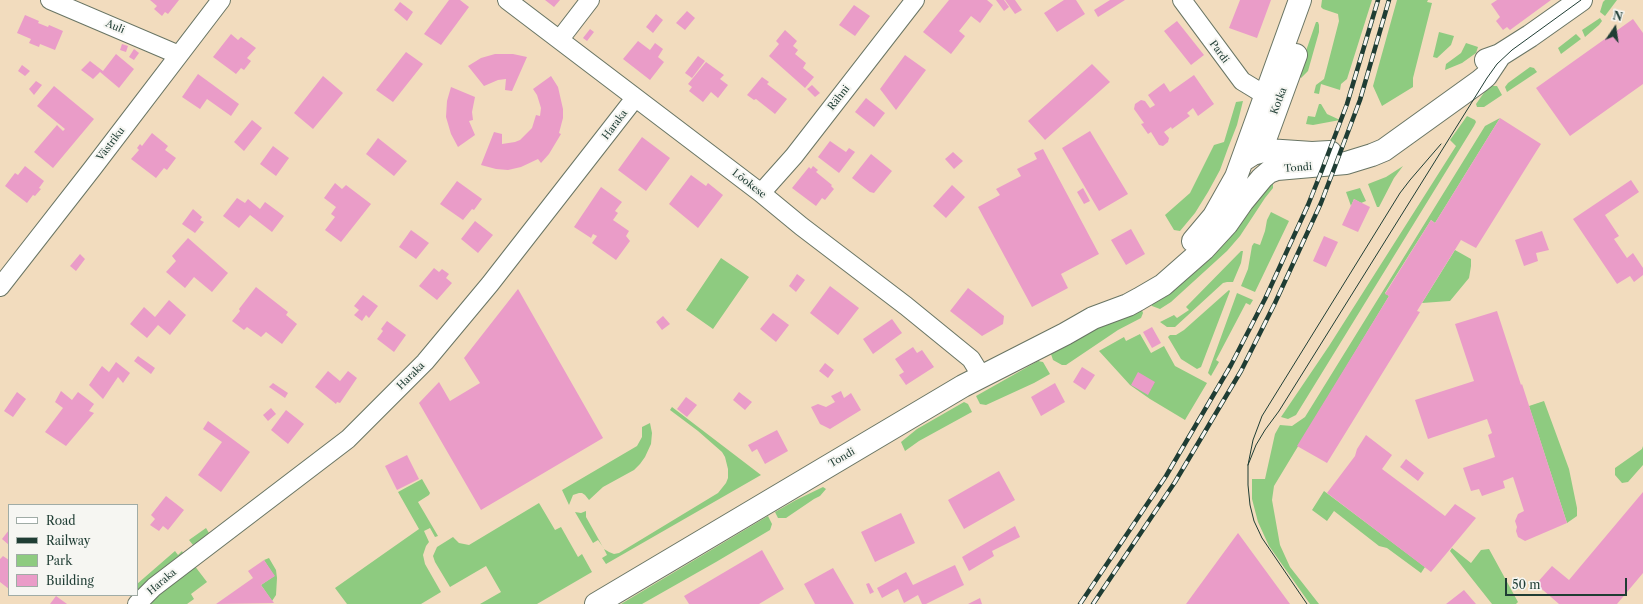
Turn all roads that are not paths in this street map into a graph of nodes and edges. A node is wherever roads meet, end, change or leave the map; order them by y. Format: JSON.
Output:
{"nodes":[{"id":1,"x":50,"y":0,"type":"edge"},
{"id":2,"x":221,"y":0,"type":"edge"},
{"id":3,"x":507,"y":0,"type":"edge"},
{"id":4,"x":590,"y":0,"type":"edge"},
{"id":5,"x":915,"y":0,"type":"edge"},
{"id":6,"x":1182,"y":0,"type":"edge"},
{"id":7,"x":1300,"y":0,"type":"edge"},
{"id":8,"x":1313,"y":0,"type":"edge"},
{"id":9,"x":1581,"y":0,"type":"edge"},
{"id":10,"x":560,"y":39,"type":"junction"},
{"id":11,"x":179,"y":55,"type":"junction"},
{"id":12,"x":1500,"y":55,"type":"junction"},
{"id":13,"x":1265,"y":95,"type":"junction"},
{"id":14,"x":635,"y":98,"type":"junction"},
{"id":15,"x":1272,"y":121,"type":"junction"},
{"id":16,"x":1300,"y":152,"type":"junction"},
{"id":17,"x":1256,"y":157,"type":"junction"},
{"id":18,"x":761,"y":193,"type":"junction"},
{"id":19,"x":1243,"y":201,"type":"joint"},
{"id":20,"x":0,"y":287,"type":"edge"},
{"id":21,"x":1093,"y":318,"type":"junction"},
{"id":22,"x":982,"y":377,"type":"junction"},
{"id":23,"x":137,"y":604,"type":"edge"},
{"id":24,"x":596,"y":604,"type":"edge"}],
"edges":[{"from":1,"to":11,"type":"street","name":"Auli"},
{"from":2,"to":11,"type":"street","name":"Västriku"},
{"from":3,"to":10,"type":"street","name":"Lõokese"},
{"from":4,"to":10,"type":"street"},
{"from":5,"to":18,"type":"street","name":"Rähni"},
{"from":6,"to":13,"type":"street","name":"Pardi"},
{"from":7,"to":13,"type":"street","name":"Tondi"},
{"from":8,"to":15,"type":"street","name":"Kotka"},
{"from":9,"to":12,"type":"street","name":"Tondi"},
{"from":10,"to":14,"type":"street","name":"Lõokese"},
{"from":11,"to":20,"type":"street","name":"Västriku"},
{"from":12,"to":16,"type":"street","name":"Tondi"},
{"from":12,"to":17,"type":"street","name":"Tondi"},
{"from":13,"to":17,"type":"street","name":"Tondi"},
{"from":14,"to":18,"type":"street","name":"Lõokese"},
{"from":14,"to":23,"type":"street","name":"Haraka"},
{"from":15,"to":16,"type":"street"},
{"from":15,"to":17,"type":"street","name":"Kotka"},
{"from":16,"to":17,"type":"street","name":"Tondi"},
{"from":17,"to":19,"type":"street","name":"Kotka"},
{"from":17,"to":21,"type":"street","name":"Tondi"},
{"from":18,"to":22,"type":"street","name":"Lõokese"},
{"from":19,"to":21,"type":"street","name":"Tondi"},
{"from":21,"to":22,"type":"street","name":"Tondi"},
{"from":22,"to":24,"type":"street","name":"Tondi"}]}
